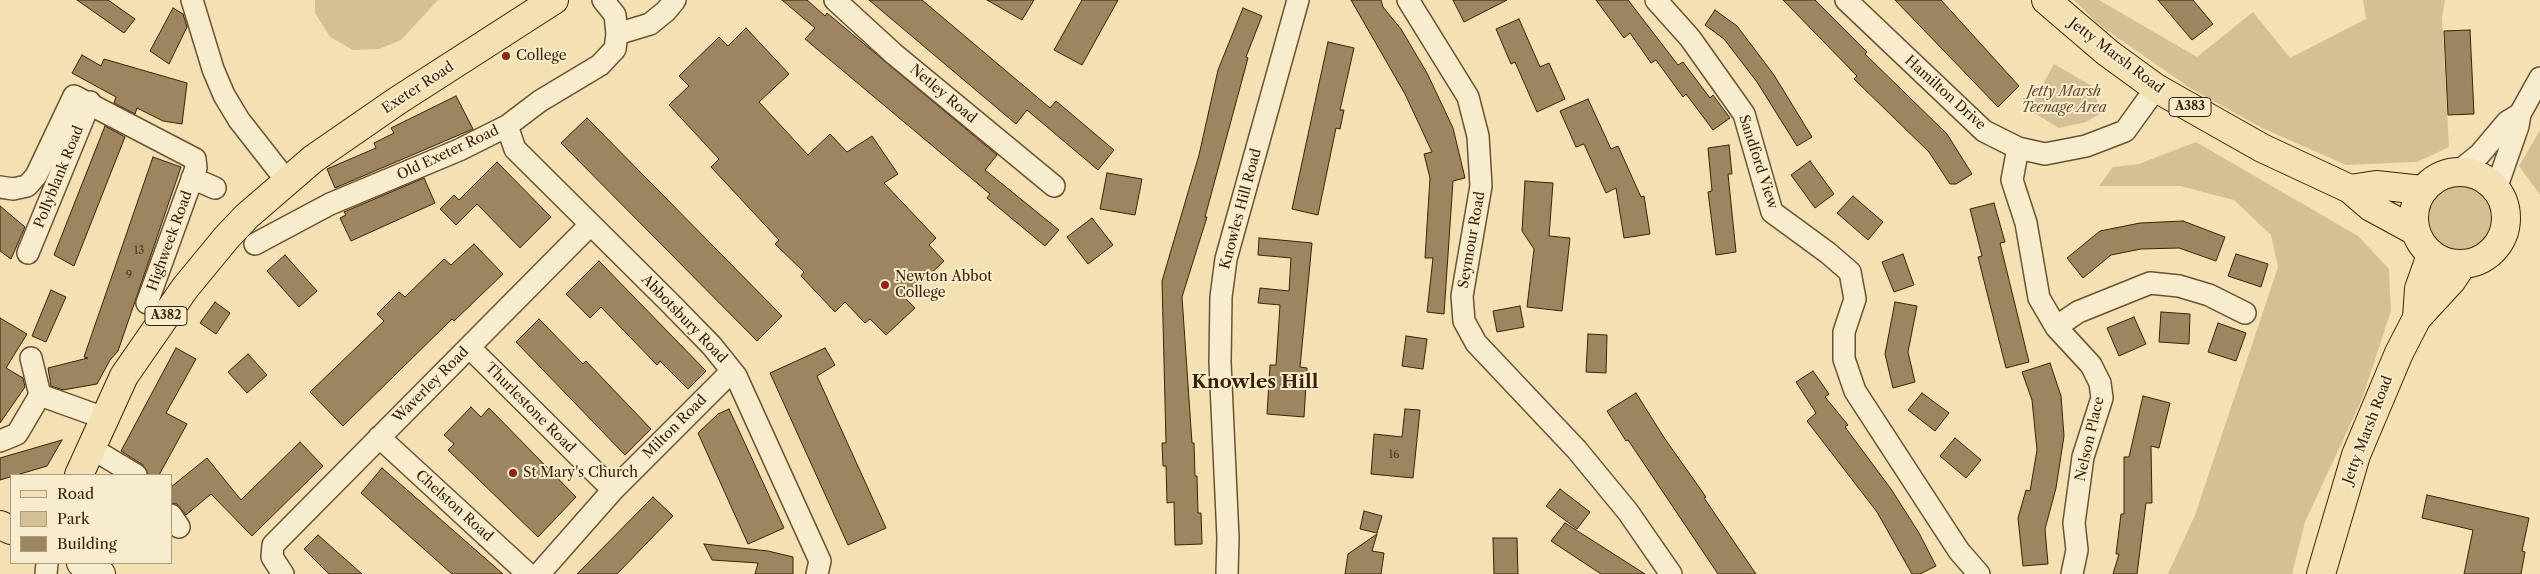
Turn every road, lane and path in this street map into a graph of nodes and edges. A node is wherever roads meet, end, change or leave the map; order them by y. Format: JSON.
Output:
{"nodes":[{"id":1,"x":192,"y":0,"type":"edge"},
{"id":2,"x":554,"y":0,"type":"edge"},
{"id":3,"x":603,"y":0,"type":"edge"},
{"id":4,"x":675,"y":0,"type":"edge"},
{"id":5,"x":835,"y":0,"type":"edge"},
{"id":6,"x":1298,"y":0,"type":"edge"},
{"id":7,"x":1408,"y":0,"type":"edge"},
{"id":8,"x":1656,"y":0,"type":"edge"},
{"id":9,"x":1846,"y":0,"type":"edge"},
{"id":10,"x":2046,"y":0,"type":"edge"},
{"id":11,"x":618,"y":34,"type":"junction"},
{"id":12,"x":2540,"y":78,"type":"edge"},
{"id":13,"x":2156,"y":88,"type":"junction"},
{"id":14,"x":90,"y":102,"type":"junction"},
{"id":15,"x":2520,"y":114,"type":"junction"},
{"id":16,"x":507,"y":126,"type":"junction"},
{"id":17,"x":2018,"y":148,"type":"junction"},
{"id":18,"x":2458,"y":171,"type":"junction"},
{"id":19,"x":192,"y":178,"type":"junction"},
{"id":20,"x":286,"y":180,"type":"junction"},
{"id":21,"x":1054,"y":186,"type":"dead end"},
{"id":22,"x":0,"y":187,"type":"edge"},
{"id":23,"x":215,"y":188,"type":"dead end"},
{"id":24,"x":2350,"y":189,"type":"junction"},
{"id":25,"x":2496,"y":189,"type":"junction"},
{"id":26,"x":2422,"y":190,"type":"junction"},
{"id":27,"x":590,"y":225,"type":"junction"},
{"id":28,"x":2414,"y":231,"type":"junction"},
{"id":29,"x":255,"y":244,"type":"dead end"},
{"id":30,"x":28,"y":252,"type":"dead end"},
{"id":31,"x":2431,"y":255,"type":"junction"},
{"id":32,"x":2462,"y":265,"type":"junction"},
{"id":33,"x":147,"y":303,"type":"dead end"},
{"id":34,"x":2245,"y":313,"type":"dead end"},
{"id":35,"x":2417,"y":318,"type":"junction"},
{"id":36,"x":2056,"y":327,"type":"junction"},
{"id":37,"x":469,"y":347,"type":"junction"},
{"id":38,"x":31,"y":358,"type":"dead end"},
{"id":39,"x":732,"y":371,"type":"junction"},
{"id":40,"x":40,"y":395,"type":"junction"},
{"id":41,"x":104,"y":418,"type":"junction"},
{"id":42,"x":379,"y":437,"type":"junction"},
{"id":43,"x":0,"y":441,"type":"edge"},
{"id":44,"x":91,"y":448,"type":"junction"},
{"id":45,"x":79,"y":474,"type":"edge"},
{"id":46,"x":134,"y":474,"type":"edge"},
{"id":47,"x":613,"y":490,"type":"junction"},
{"id":48,"x":84,"y":564,"type":"edge"},
{"id":49,"x":101,"y":574,"type":"edge"},
{"id":50,"x":283,"y":574,"type":"edge"},
{"id":51,"x":528,"y":574,"type":"edge"},
{"id":52,"x":539,"y":574,"type":"edge"},
{"id":53,"x":817,"y":574,"type":"edge"},
{"id":54,"x":1227,"y":574,"type":"edge"},
{"id":55,"x":1670,"y":574,"type":"edge"},
{"id":56,"x":1979,"y":574,"type":"edge"},
{"id":57,"x":2072,"y":574,"type":"edge"},
{"id":58,"x":2321,"y":574,"type":"edge"}],
"edges":[{"from":1,"to":20,"type":"street"},
{"from":2,"to":20,"type":"main road","name":"Exeter Road","number":"A382"},
{"from":3,"to":11,"type":"street"},
{"from":4,"to":11,"type":"street"},
{"from":5,"to":21,"type":"street","name":"Netley Road"},
{"from":6,"to":54,"type":"street","name":"Knowles Hill Road"},
{"from":7,"to":55,"type":"street","name":"Seymour Road"},
{"from":8,"to":56,"type":"street","name":"Sandford View"},
{"from":9,"to":17,"type":"street","name":"Hamilton Drive"},
{"from":10,"to":13,"type":"main road","name":"Jetty Marsh Road","number":"A383"},
{"from":11,"to":16,"type":"street","name":"Old Exeter Road"},
{"from":12,"to":15,"type":"street"},
{"from":13,"to":17,"type":"street","name":"Hamilton Drive"},
{"from":13,"to":24,"type":"main road","name":"Jetty Marsh Road","number":"A383"},
{"from":14,"to":19,"type":"street","name":"Highweek Road"},
{"from":14,"to":22,"type":"street"},
{"from":14,"to":30,"type":"street","name":"Pollyblank Road"},
{"from":15,"to":18,"type":"street"},
{"from":15,"to":25,"type":"street"},
{"from":16,"to":27,"type":"street","name":"Abbotsbury Road"},
{"from":16,"to":29,"type":"street","name":"Old Exeter Road"},
{"from":17,"to":36,"type":"street","name":"Nelson Place"},
{"from":18,"to":25,"type":"main road"},
{"from":18,"to":26,"type":"main road"},
{"from":19,"to":23,"type":"street","name":"Highweek Road"},
{"from":19,"to":33,"type":"street","name":"Highweek Road"},
{"from":20,"to":41,"type":"main road","number":"A382"},
{"from":24,"to":26,"type":"main road"},
{"from":24,"to":28,"type":"main road","name":"Jetty Marsh Road","number":"A383"},
{"from":25,"to":32,"type":"main road"},
{"from":26,"to":28,"type":"main road"},
{"from":27,"to":37,"type":"street","name":"Waverley Road"},
{"from":27,"to":39,"type":"street","name":"Abbotsbury Road"},
{"from":28,"to":31,"type":"main road"},
{"from":31,"to":32,"type":"main road"},
{"from":31,"to":35,"type":"main road","name":"Jetty Marsh Road"},
{"from":32,"to":35,"type":"main road","name":"Jetty Marsh Road"},
{"from":34,"to":36,"type":"street"},
{"from":35,"to":58,"type":"main road","name":"Jetty Marsh Road"},
{"from":36,"to":57,"type":"street","name":"Nelson Place"},
{"from":37,"to":42,"type":"street","name":"Waverley Road"},
{"from":37,"to":47,"type":"street","name":"Thurlestone Road"},
{"from":38,"to":40,"type":"street"},
{"from":39,"to":47,"type":"street","name":"Milton Road"},
{"from":39,"to":53,"type":"street","name":"Abbotsbury Road"},
{"from":40,"to":41,"type":"street"},
{"from":40,"to":43,"type":"street"},
{"from":41,"to":44,"type":"main road","number":"A382"},
{"from":42,"to":50,"type":"street","name":"Waverley Road"},
{"from":42,"to":51,"type":"street","name":"Chelston Road"},
{"from":44,"to":45,"type":"main road","number":"A382"},
{"from":44,"to":46,"type":"street"},
{"from":47,"to":52,"type":"street","name":"Milton Road"},
{"from":48,"to":49,"type":"main road"}]}
